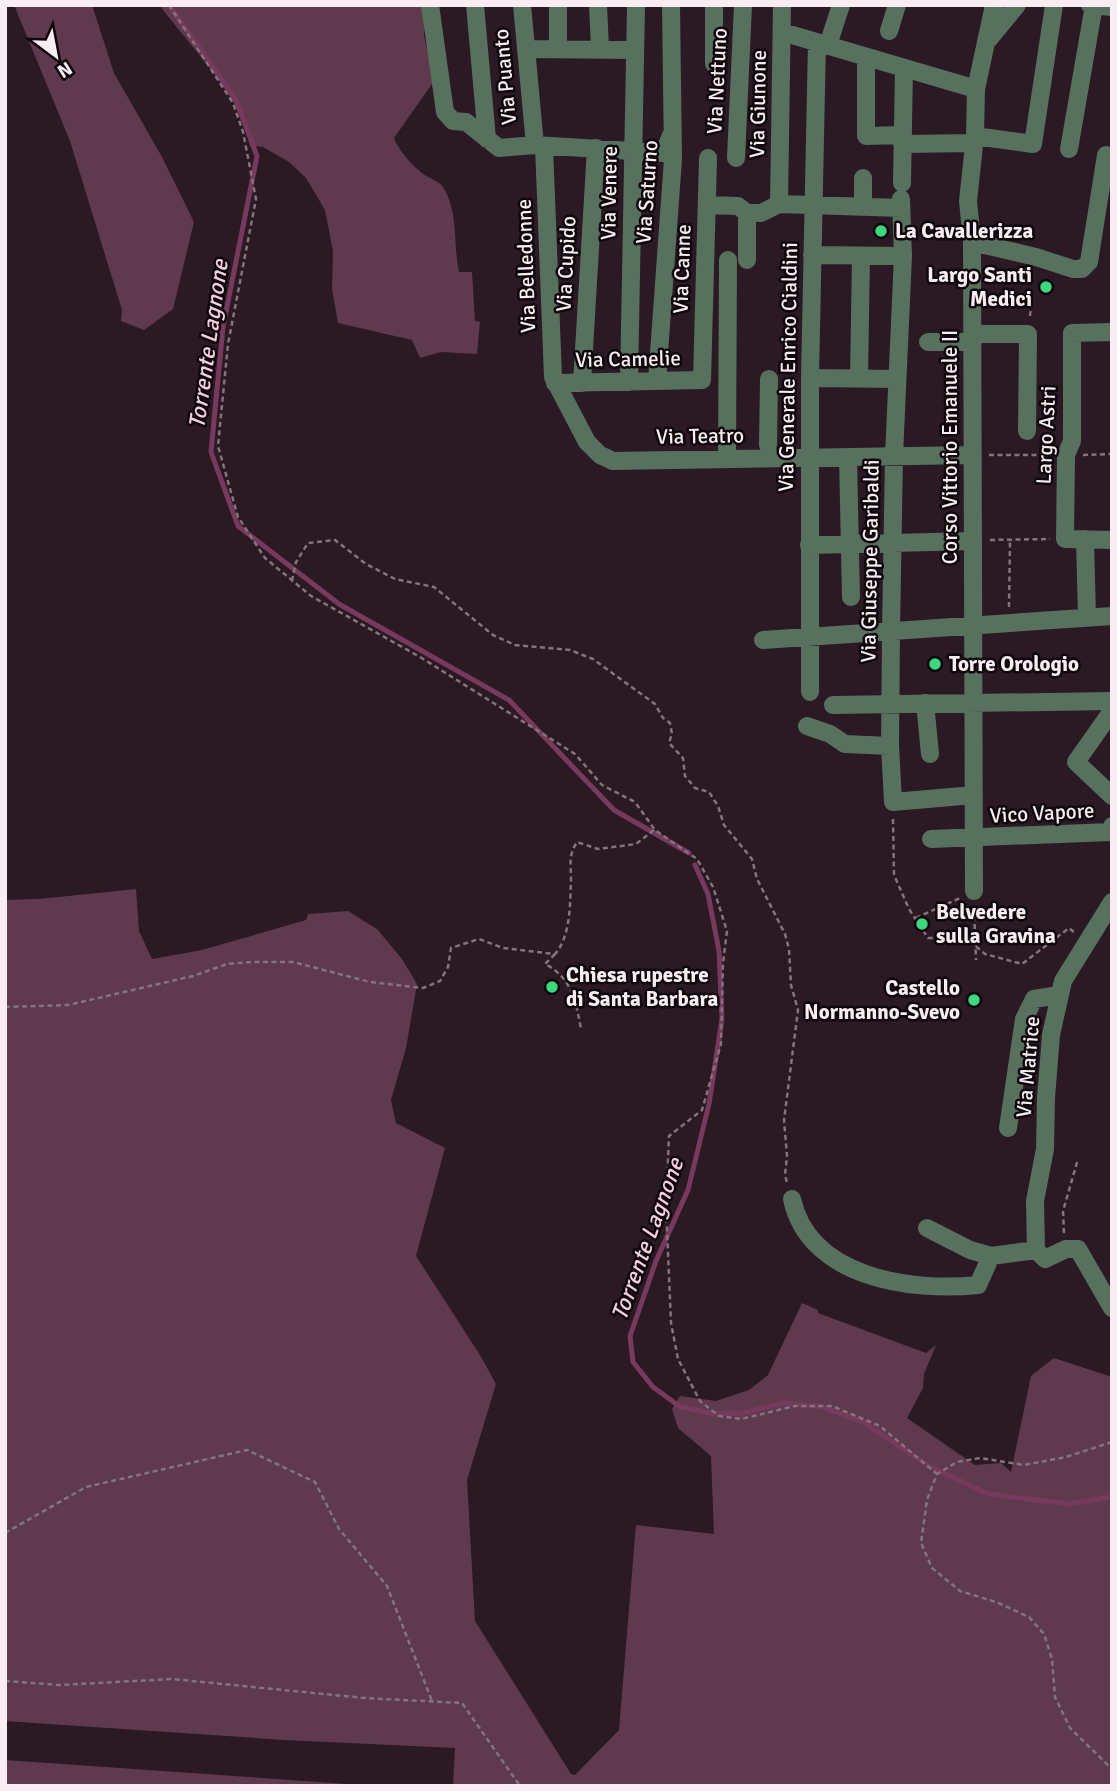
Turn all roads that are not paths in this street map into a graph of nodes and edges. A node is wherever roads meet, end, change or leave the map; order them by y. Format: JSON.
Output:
{"nodes":[{"id":1,"x":430,"y":5,"type":"edge"},
{"id":2,"x":475,"y":5,"type":"edge"},
{"id":3,"x":522,"y":5,"type":"edge"},
{"id":4,"x":558,"y":5,"type":"edge"},
{"id":5,"x":598,"y":5,"type":"edge"},
{"id":6,"x":636,"y":5,"type":"edge"},
{"id":7,"x":671,"y":5,"type":"edge"},
{"id":8,"x":714,"y":5,"type":"edge"},
{"id":9,"x":743,"y":5,"type":"edge"},
{"id":10,"x":782,"y":5,"type":"edge"},
{"id":11,"x":841,"y":5,"type":"edge"},
{"id":12,"x":897,"y":5,"type":"edge"},
{"id":13,"x":994,"y":5,"type":"edge"},
{"id":14,"x":1017,"y":5,"type":"edge"},
{"id":15,"x":1054,"y":5,"type":"edge"},
{"id":16,"x":1093,"y":5,"type":"edge"},
{"id":17,"x":1112,"y":7,"type":"edge"},
{"id":18,"x":889,"y":31,"type":"dead end"},
{"id":19,"x":782,"y":32,"type":"junction"},
{"id":20,"x":987,"y":42,"type":"junction"},
{"id":21,"x":822,"y":44,"type":"junction"},
{"id":22,"x":526,"y":48,"type":"junction"},
{"id":23,"x":558,"y":48,"type":"junction"},
{"id":24,"x":600,"y":49,"type":"junction"},
{"id":25,"x":635,"y":50,"type":"junction"},
{"id":26,"x":866,"y":57,"type":"junction"},
{"id":27,"x":715,"y":64,"type":"dead end"},
{"id":28,"x":904,"y":68,"type":"junction"},
{"id":29,"x":976,"y":89,"type":"junction"},
{"id":30,"x":674,"y":129,"type":"junction"},
{"id":31,"x":487,"y":139,"type":"junction"},
{"id":32,"x":903,"y":140,"type":"junction"},
{"id":33,"x":975,"y":140,"type":"junction"},
{"id":34,"x":540,"y":145,"type":"junction"},
{"id":35,"x":596,"y":148,"type":"junction"},
{"id":36,"x":1069,"y":149,"type":"dead end"},
{"id":37,"x":632,"y":150,"type":"junction"},
{"id":38,"x":1106,"y":155,"type":"dead end"},
{"id":39,"x":708,"y":158,"type":"dead end"},
{"id":40,"x":736,"y":158,"type":"dead end"},
{"id":41,"x":863,"y":178,"type":"dead end"},
{"id":42,"x":901,"y":197,"type":"junction"},
{"id":43,"x":779,"y":204,"type":"junction"},
{"id":44,"x":706,"y":205,"type":"junction"},
{"id":45,"x":813,"y":206,"type":"junction"},
{"id":46,"x":863,"y":207,"type":"junction"},
{"id":47,"x":747,"y":213,"type":"junction"},
{"id":48,"x":972,"y":242,"type":"junction"},
{"id":49,"x":812,"y":255,"type":"junction"},
{"id":50,"x":861,"y":256,"type":"junction"},
{"id":51,"x":903,"y":256,"type":"junction"},
{"id":52,"x":728,"y":260,"type":"dead end"},
{"id":53,"x":747,"y":260,"type":"dead end"},
{"id":54,"x":1112,"y":332,"type":"edge"},
{"id":55,"x":973,"y":338,"type":"junction"},
{"id":56,"x":929,"y":342,"type":"dead end"},
{"id":57,"x":810,"y":378,"type":"junction"},
{"id":58,"x":769,"y":379,"type":"dead end"},
{"id":59,"x":859,"y":379,"type":"junction"},
{"id":60,"x":897,"y":379,"type":"junction"},
{"id":61,"x":702,"y":380,"type":"joint"},
{"id":62,"x":657,"y":381,"type":"junction"},
{"id":63,"x":629,"y":382,"type":"junction"},
{"id":64,"x":555,"y":383,"type":"junction"},
{"id":65,"x":582,"y":383,"type":"junction"},
{"id":66,"x":1027,"y":431,"type":"dead end"},
{"id":67,"x":768,"y":445,"type":"dead end"},
{"id":68,"x":971,"y":455,"type":"junction"},
{"id":69,"x":894,"y":456,"type":"junction"},
{"id":70,"x":810,"y":457,"type":"junction"},
{"id":71,"x":848,"y":457,"type":"junction"},
{"id":72,"x":727,"y":458,"type":"junction"},
{"id":73,"x":1085,"y":539,"type":"junction"},
{"id":74,"x":1112,"y":540,"type":"edge"},
{"id":75,"x":973,"y":541,"type":"junction"},
{"id":76,"x":893,"y":543,"type":"junction"},
{"id":77,"x":850,"y":544,"type":"junction"},
{"id":78,"x":809,"y":545,"type":"junction"},
{"id":79,"x":851,"y":597,"type":"dead end"},
{"id":80,"x":1112,"y":616,"type":"edge"},
{"id":81,"x":1087,"y":618,"type":"junction"},
{"id":82,"x":974,"y":625,"type":"junction"},
{"id":83,"x":891,"y":632,"type":"junction"},
{"id":84,"x":810,"y":637,"type":"junction"},
{"id":85,"x":763,"y":640,"type":"dead end"},
{"id":86,"x":810,"y":692,"type":"dead end"},
{"id":87,"x":1112,"y":701,"type":"edge"},
{"id":88,"x":925,"y":703,"type":"junction"},
{"id":89,"x":891,"y":704,"type":"junction"},
{"id":90,"x":974,"y":704,"type":"junction"},
{"id":91,"x":833,"y":705,"type":"dead end"},
{"id":92,"x":1112,"y":711,"type":"edge"},
{"id":93,"x":807,"y":726,"type":"dead end"},
{"id":94,"x":890,"y":746,"type":"junction"},
{"id":95,"x":930,"y":754,"type":"dead end"},
{"id":96,"x":974,"y":795,"type":"junction"},
{"id":97,"x":1112,"y":796,"type":"edge"},
{"id":98,"x":1112,"y":826,"type":"edge"},
{"id":99,"x":1111,"y":832,"type":"edge"},
{"id":100,"x":932,"y":839,"type":"dead end"},
{"id":101,"x":974,"y":839,"type":"junction"},
{"id":102,"x":974,"y":891,"type":"road end"},
{"id":103,"x":1112,"y":902,"type":"edge"},
{"id":104,"x":1059,"y":995,"type":"junction"},
{"id":105,"x":1008,"y":1128,"type":"dead end"},
{"id":106,"x":792,"y":1199,"type":"road end"},
{"id":107,"x":927,"y":1228,"type":"dead end"},
{"id":108,"x":1036,"y":1250,"type":"junction"},
{"id":109,"x":991,"y":1256,"type":"junction"},
{"id":110,"x":1112,"y":1308,"type":"edge"}],
"edges":[{"from":1,"to":31,"type":"street"},
{"from":2,"to":31,"type":"street"},
{"from":3,"to":22,"type":"street","name":"Via Puanto"},
{"from":4,"to":23,"type":"street"},
{"from":5,"to":24,"type":"street"},
{"from":6,"to":25,"type":"street","name":"Via Venere"},
{"from":7,"to":30,"type":"street","name":"Via Saturno"},
{"from":8,"to":27,"type":"street"},
{"from":9,"to":40,"type":"street","name":"Via Nettuno"},
{"from":10,"to":19,"type":"street","name":"Via Giunone"},
{"from":11,"to":21,"type":"street","name":"Via Generale Enrico Cialdini"},
{"from":12,"to":18,"type":"street"},
{"from":13,"to":20,"type":"street","name":"Corso Vittorio Emanuele II"},
{"from":14,"to":20,"type":"street"},
{"from":15,"to":33,"type":"street"},
{"from":16,"to":17,"type":"street"},
{"from":16,"to":36,"type":"street"},
{"from":19,"to":21,"type":"street"},
{"from":19,"to":43,"type":"street","name":"Via Giunone"},
{"from":20,"to":29,"type":"street","name":"Corso Vittorio Emanuele II"},
{"from":21,"to":26,"type":"street"},
{"from":21,"to":45,"type":"street","name":"Via Generale Enrico Cialdini"},
{"from":22,"to":23,"type":"street"},
{"from":22,"to":34,"type":"street","name":"Via Puanto"},
{"from":23,"to":24,"type":"street"},
{"from":24,"to":25,"type":"street"},
{"from":25,"to":37,"type":"street","name":"Via Venere"},
{"from":26,"to":28,"type":"street"},
{"from":26,"to":32,"type":"street"},
{"from":28,"to":29,"type":"street"},
{"from":28,"to":32,"type":"street","name":"Via Giuseppe Garibaldi"},
{"from":29,"to":33,"type":"street","name":"Corso Vittorio Emanuele II"},
{"from":30,"to":37,"type":"street"},
{"from":30,"to":62,"type":"street","name":"Via Saturno"},
{"from":31,"to":34,"type":"street"},
{"from":32,"to":33,"type":"street"},
{"from":32,"to":42,"type":"street","name":"Via Giuseppe Garibaldi"},
{"from":33,"to":48,"type":"street","name":"Corso Vittorio Emanuele II"},
{"from":34,"to":35,"type":"street"},
{"from":34,"to":64,"type":"street","name":"Via Belledonne"},
{"from":35,"to":37,"type":"street"},
{"from":35,"to":65,"type":"street","name":"Via Cupido"},
{"from":37,"to":63,"type":"street","name":"Via Venere"},
{"from":38,"to":48,"type":"street"},
{"from":39,"to":44,"type":"street","name":"Via Canne"},
{"from":41,"to":46,"type":"street"},
{"from":42,"to":46,"type":"street"},
{"from":42,"to":51,"type":"street","name":"Via Giuseppe Garibaldi"},
{"from":43,"to":45,"type":"street"},
{"from":43,"to":47,"type":"street"},
{"from":44,"to":47,"type":"street"},
{"from":44,"to":61,"type":"street","name":"Via Canne"},
{"from":45,"to":46,"type":"street"},
{"from":45,"to":49,"type":"street","name":"Via Generale Enrico Cialdini"},
{"from":47,"to":53,"type":"street"},
{"from":48,"to":55,"type":"street","name":"Corso Vittorio Emanuele II"},
{"from":49,"to":50,"type":"street"},
{"from":49,"to":57,"type":"street","name":"Via Generale Enrico Cialdini"},
{"from":50,"to":51,"type":"street"},
{"from":50,"to":59,"type":"street"},
{"from":51,"to":60,"type":"street","name":"Via Giuseppe Garibaldi"},
{"from":52,"to":72,"type":"street"},
{"from":54,"to":73,"type":"street","name":"Largo Astri"},
{"from":55,"to":56,"type":"street"},
{"from":55,"to":66,"type":"street"},
{"from":55,"to":68,"type":"street","name":"Corso Vittorio Emanuele II"},
{"from":57,"to":59,"type":"street"},
{"from":57,"to":70,"type":"street","name":"Via Generale Enrico Cialdini"},
{"from":58,"to":67,"type":"street"},
{"from":59,"to":60,"type":"street"},
{"from":60,"to":69,"type":"street","name":"Via Giuseppe Garibaldi"},
{"from":61,"to":62,"type":"street","name":"Via Camelie"},
{"from":62,"to":63,"type":"street","name":"Via Camelie"},
{"from":63,"to":65,"type":"street","name":"Via Camelie"},
{"from":64,"to":65,"type":"street","name":"Via Camelie"},
{"from":64,"to":72,"type":"street","name":"Via Teatro"},
{"from":68,"to":69,"type":"street","name":"Via Teatro"},
{"from":68,"to":75,"type":"street","name":"Corso Vittorio Emanuele II"},
{"from":69,"to":71,"type":"street","name":"Via Teatro"},
{"from":69,"to":76,"type":"street","name":"Via Giuseppe Garibaldi"},
{"from":70,"to":71,"type":"street","name":"Via Teatro"},
{"from":70,"to":72,"type":"street","name":"Via Teatro"},
{"from":70,"to":78,"type":"street","name":"Via Generale Enrico Cialdini"},
{"from":71,"to":77,"type":"street"},
{"from":73,"to":74,"type":"street"},
{"from":73,"to":81,"type":"street"},
{"from":75,"to":76,"type":"street"},
{"from":75,"to":82,"type":"street","name":"Corso Vittorio Emanuele II"},
{"from":76,"to":77,"type":"street"},
{"from":76,"to":83,"type":"street","name":"Via Giuseppe Garibaldi"},
{"from":77,"to":78,"type":"street"},
{"from":77,"to":79,"type":"street"},
{"from":78,"to":84,"type":"street","name":"Via Generale Enrico Cialdini"},
{"from":80,"to":81,"type":"street"},
{"from":81,"to":82,"type":"street"},
{"from":82,"to":83,"type":"street"},
{"from":82,"to":90,"type":"street","name":"Corso Vittorio Emanuele II"},
{"from":83,"to":84,"type":"street"},
{"from":83,"to":89,"type":"street","name":"Via Giuseppe Garibaldi"},
{"from":84,"to":85,"type":"street"},
{"from":84,"to":86,"type":"street","name":"Via Generale Enrico Cialdini"},
{"from":87,"to":90,"type":"street"},
{"from":88,"to":89,"type":"street"},
{"from":88,"to":90,"type":"street"},
{"from":88,"to":95,"type":"street"},
{"from":89,"to":91,"type":"street"},
{"from":89,"to":94,"type":"street","name":"Via Giuseppe Garibaldi"},
{"from":90,"to":96,"type":"street","name":"Corso Vittorio Emanuele II"},
{"from":92,"to":97,"type":"street"},
{"from":93,"to":94,"type":"street"},
{"from":94,"to":96,"type":"street","name":"Via Giuseppe Garibaldi"},
{"from":96,"to":101,"type":"street","name":"Corso Vittorio Emanuele II"},
{"from":98,"to":99,"type":"street"},
{"from":99,"to":101,"type":"street","name":"Vico Vapore"},
{"from":100,"to":101,"type":"street","name":"Vico Vapore"},
{"from":101,"to":102,"type":"street","name":"Corso Vittorio Emanuele II"},
{"from":103,"to":104,"type":"street","name":"Via Matrice"},
{"from":104,"to":105,"type":"street"},
{"from":104,"to":108,"type":"street","name":"Via Matrice"},
{"from":106,"to":109,"type":"street"},
{"from":107,"to":109,"type":"street"},
{"from":108,"to":109,"type":"street"},
{"from":108,"to":110,"type":"street"}]}
